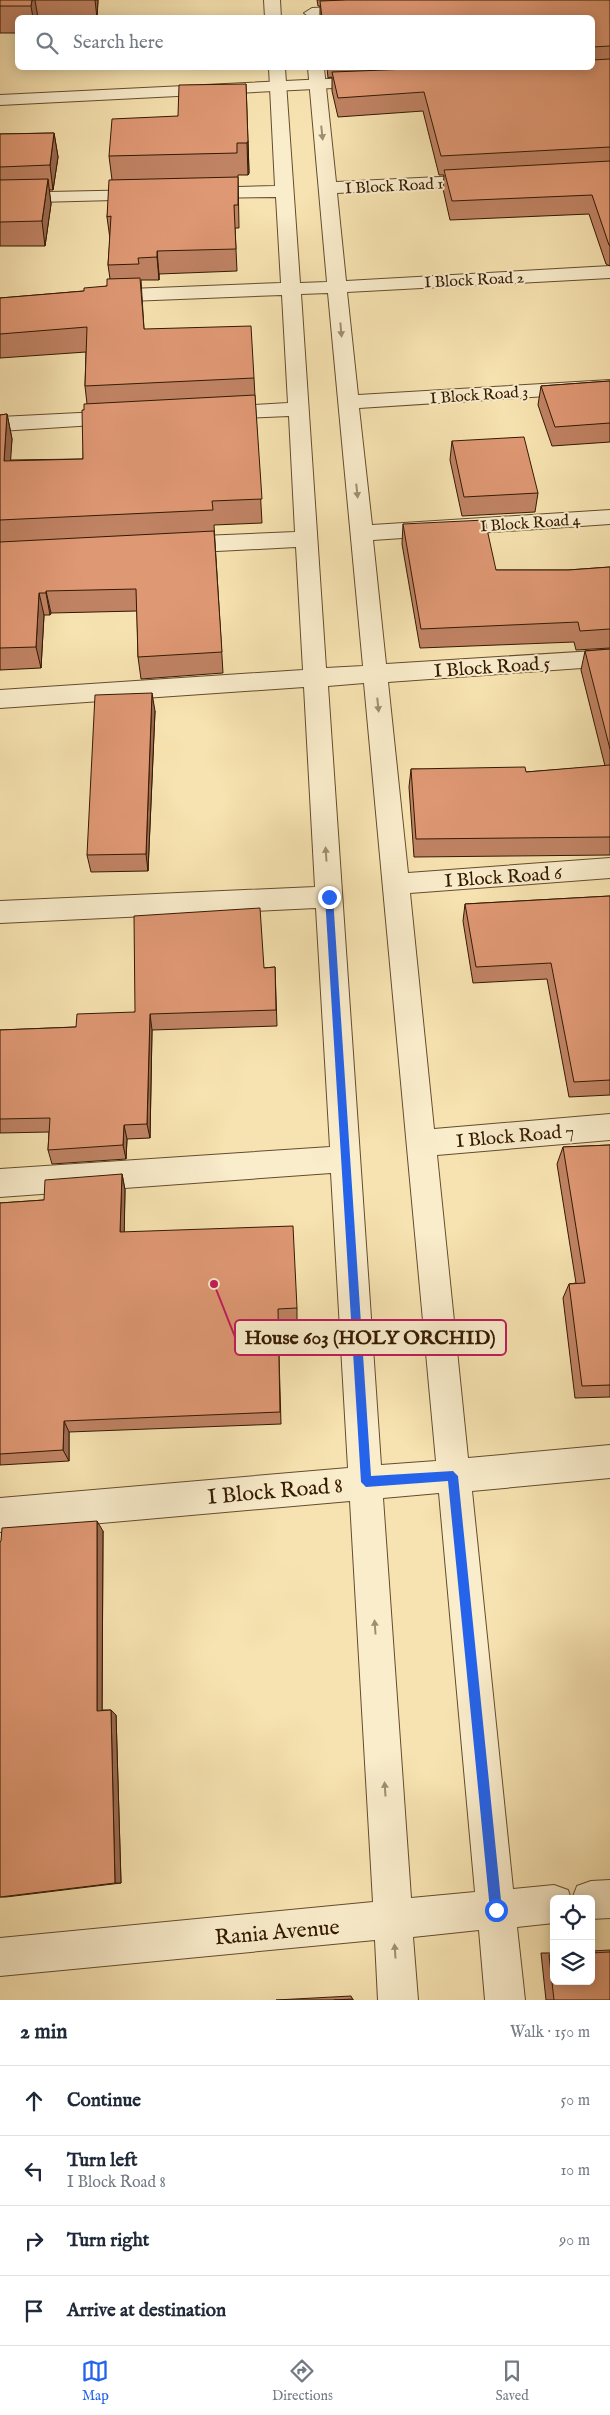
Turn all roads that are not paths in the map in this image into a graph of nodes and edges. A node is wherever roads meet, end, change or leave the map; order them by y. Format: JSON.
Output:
{"nodes":[{"id":1,"x":272,"y":0,"type":"edge"},
{"id":2,"x":311,"y":10,"type":"edge"},
{"id":3,"x":371,"y":11,"type":"edge"},
{"id":4,"x":273,"y":15,"type":"edge"},
{"id":5,"x":317,"y":76,"type":"edge"},
{"id":6,"x":386,"y":82,"type":"edge"},
{"id":7,"x":278,"y":84,"type":"edge"},
{"id":8,"x":0,"y":100,"type":"edge"},
{"id":9,"x":0,"y":109,"type":"edge"},
{"id":10,"x":503,"y":179,"type":"edge"},
{"id":11,"x":328,"y":188,"type":"junction"},
{"id":12,"x":284,"y":191,"type":"junction"},
{"id":13,"x":167,"y":194,"type":"edge"},
{"id":14,"x":186,"y":194,"type":"edge"},
{"id":15,"x":0,"y":198,"type":"edge"},
{"id":16,"x":610,"y":272,"type":"edge"},
{"id":17,"x":337,"y":287,"type":"junction"},
{"id":18,"x":290,"y":289,"type":"junction"},
{"id":19,"x":87,"y":296,"type":"edge"},
{"id":20,"x":610,"y":386,"type":"edge"},
{"id":21,"x":348,"y":402,"type":"junction"},
{"id":22,"x":298,"y":409,"type":"junction"},
{"id":23,"x":199,"y":414,"type":"edge"},
{"id":24,"x":139,"y":417,"type":"edge"},
{"id":25,"x":0,"y":424,"type":"edge"},
{"id":26,"x":610,"y":516,"type":"edge"},
{"id":27,"x":361,"y":533,"type":"junction"},
{"id":28,"x":307,"y":539,"type":"junction"},
{"id":29,"x":158,"y":546,"type":"edge"},
{"id":30,"x":610,"y":658,"type":"edge"},
{"id":31,"x":375,"y":674,"type":"junction"},
{"id":32,"x":315,"y":678,"type":"junction"},
{"id":33,"x":0,"y":700,"type":"edge"},
{"id":34,"x":610,"y":868,"type":"edge"},
{"id":35,"x":395,"y":884,"type":"junction"},
{"id":36,"x":329,"y":897,"type":"junction"},
{"id":37,"x":0,"y":912,"type":"edge"},
{"id":38,"x":610,"y":1127,"type":"edge"},
{"id":39,"x":421,"y":1143,"type":"junction"},
{"id":40,"x":345,"y":1159,"type":"junction"},
{"id":41,"x":0,"y":1183,"type":"edge"},
{"id":42,"x":610,"y":1462,"type":"edge"},
{"id":43,"x":453,"y":1476,"type":"junction"},
{"id":44,"x":366,"y":1482,"type":"junction"},
{"id":45,"x":0,"y":1515,"type":"edge"},
{"id":46,"x":610,"y":1899,"type":"edge"},
{"id":47,"x":595,"y":1900,"type":"edge"},
{"id":48,"x":550,"y":1904,"type":"edge"},
{"id":49,"x":496,"y":1910,"type":"junction"},
{"id":50,"x":393,"y":1920,"type":"junction"},
{"id":51,"x":0,"y":1957,"type":"edge"},
{"id":52,"x":398,"y":2000,"type":"edge"},
{"id":53,"x":505,"y":2000,"type":"edge"}],
"edges":[{"from":1,"to":4,"type":"street"},
{"from":2,"to":3,"type":"street"},
{"from":5,"to":6,"type":"street"},
{"from":5,"to":7,"type":"street"},
{"from":5,"to":11,"type":"street","one_way":true},
{"from":7,"to":8,"type":"street"},
{"from":7,"to":9,"type":"street"},
{"from":7,"to":12,"type":"street"},
{"from":10,"to":11,"type":"street","name":"I Block Road 1"},
{"from":11,"to":17,"type":"street"},
{"from":12,"to":14,"type":"street"},
{"from":12,"to":18,"type":"street"},
{"from":13,"to":15,"type":"street"},
{"from":16,"to":17,"type":"street","name":"I Block Road 2"},
{"from":17,"to":18,"type":"street","name":"I Block Road 2"},
{"from":17,"to":21,"type":"street","one_way":true},
{"from":18,"to":19,"type":"street","name":"I Block Road 2"},
{"from":18,"to":22,"type":"street"},
{"from":20,"to":21,"type":"street","name":"I Block Road 3"},
{"from":21,"to":27,"type":"street","one_way":true},
{"from":22,"to":23,"type":"street"},
{"from":22,"to":28,"type":"street"},
{"from":24,"to":25,"type":"street"},
{"from":26,"to":27,"type":"street","name":"I Block Road 4"},
{"from":27,"to":31,"type":"street"},
{"from":28,"to":29,"type":"street"},
{"from":28,"to":32,"type":"street"},
{"from":30,"to":31,"type":"street","name":"I Block Road 5"},
{"from":31,"to":32,"type":"street","name":"I Block Road 5"},
{"from":31,"to":35,"type":"street","one_way":true},
{"from":32,"to":33,"type":"street","name":"I Block Road 5"},
{"from":36,"to":32,"type":"street","one_way":true},
{"from":34,"to":35,"type":"street","name":"I Block Road 6"},
{"from":35,"to":39,"type":"street"},
{"from":36,"to":37,"type":"street"},
{"from":36,"to":40,"type":"street"},
{"from":38,"to":39,"type":"street","name":"I Block Road 7"},
{"from":39,"to":43,"type":"street"},
{"from":40,"to":41,"type":"street"},
{"from":40,"to":44,"type":"street"},
{"from":42,"to":43,"type":"street","name":"I Block Road 8"},
{"from":43,"to":44,"type":"street","name":"I Block Road 8"},
{"from":43,"to":49,"type":"street"},
{"from":44,"to":45,"type":"street","name":"I Block Road 8"},
{"from":50,"to":44,"type":"street","one_way":true},
{"from":46,"to":47,"type":"street"},
{"from":48,"to":49,"type":"street","name":"Rania Avenue"},
{"from":49,"to":50,"type":"street","name":"Rania Avenue"},
{"from":49,"to":53,"type":"street"},
{"from":50,"to":51,"type":"street","name":"Rania Avenue"},
{"from":52,"to":50,"type":"street","one_way":true}]}
